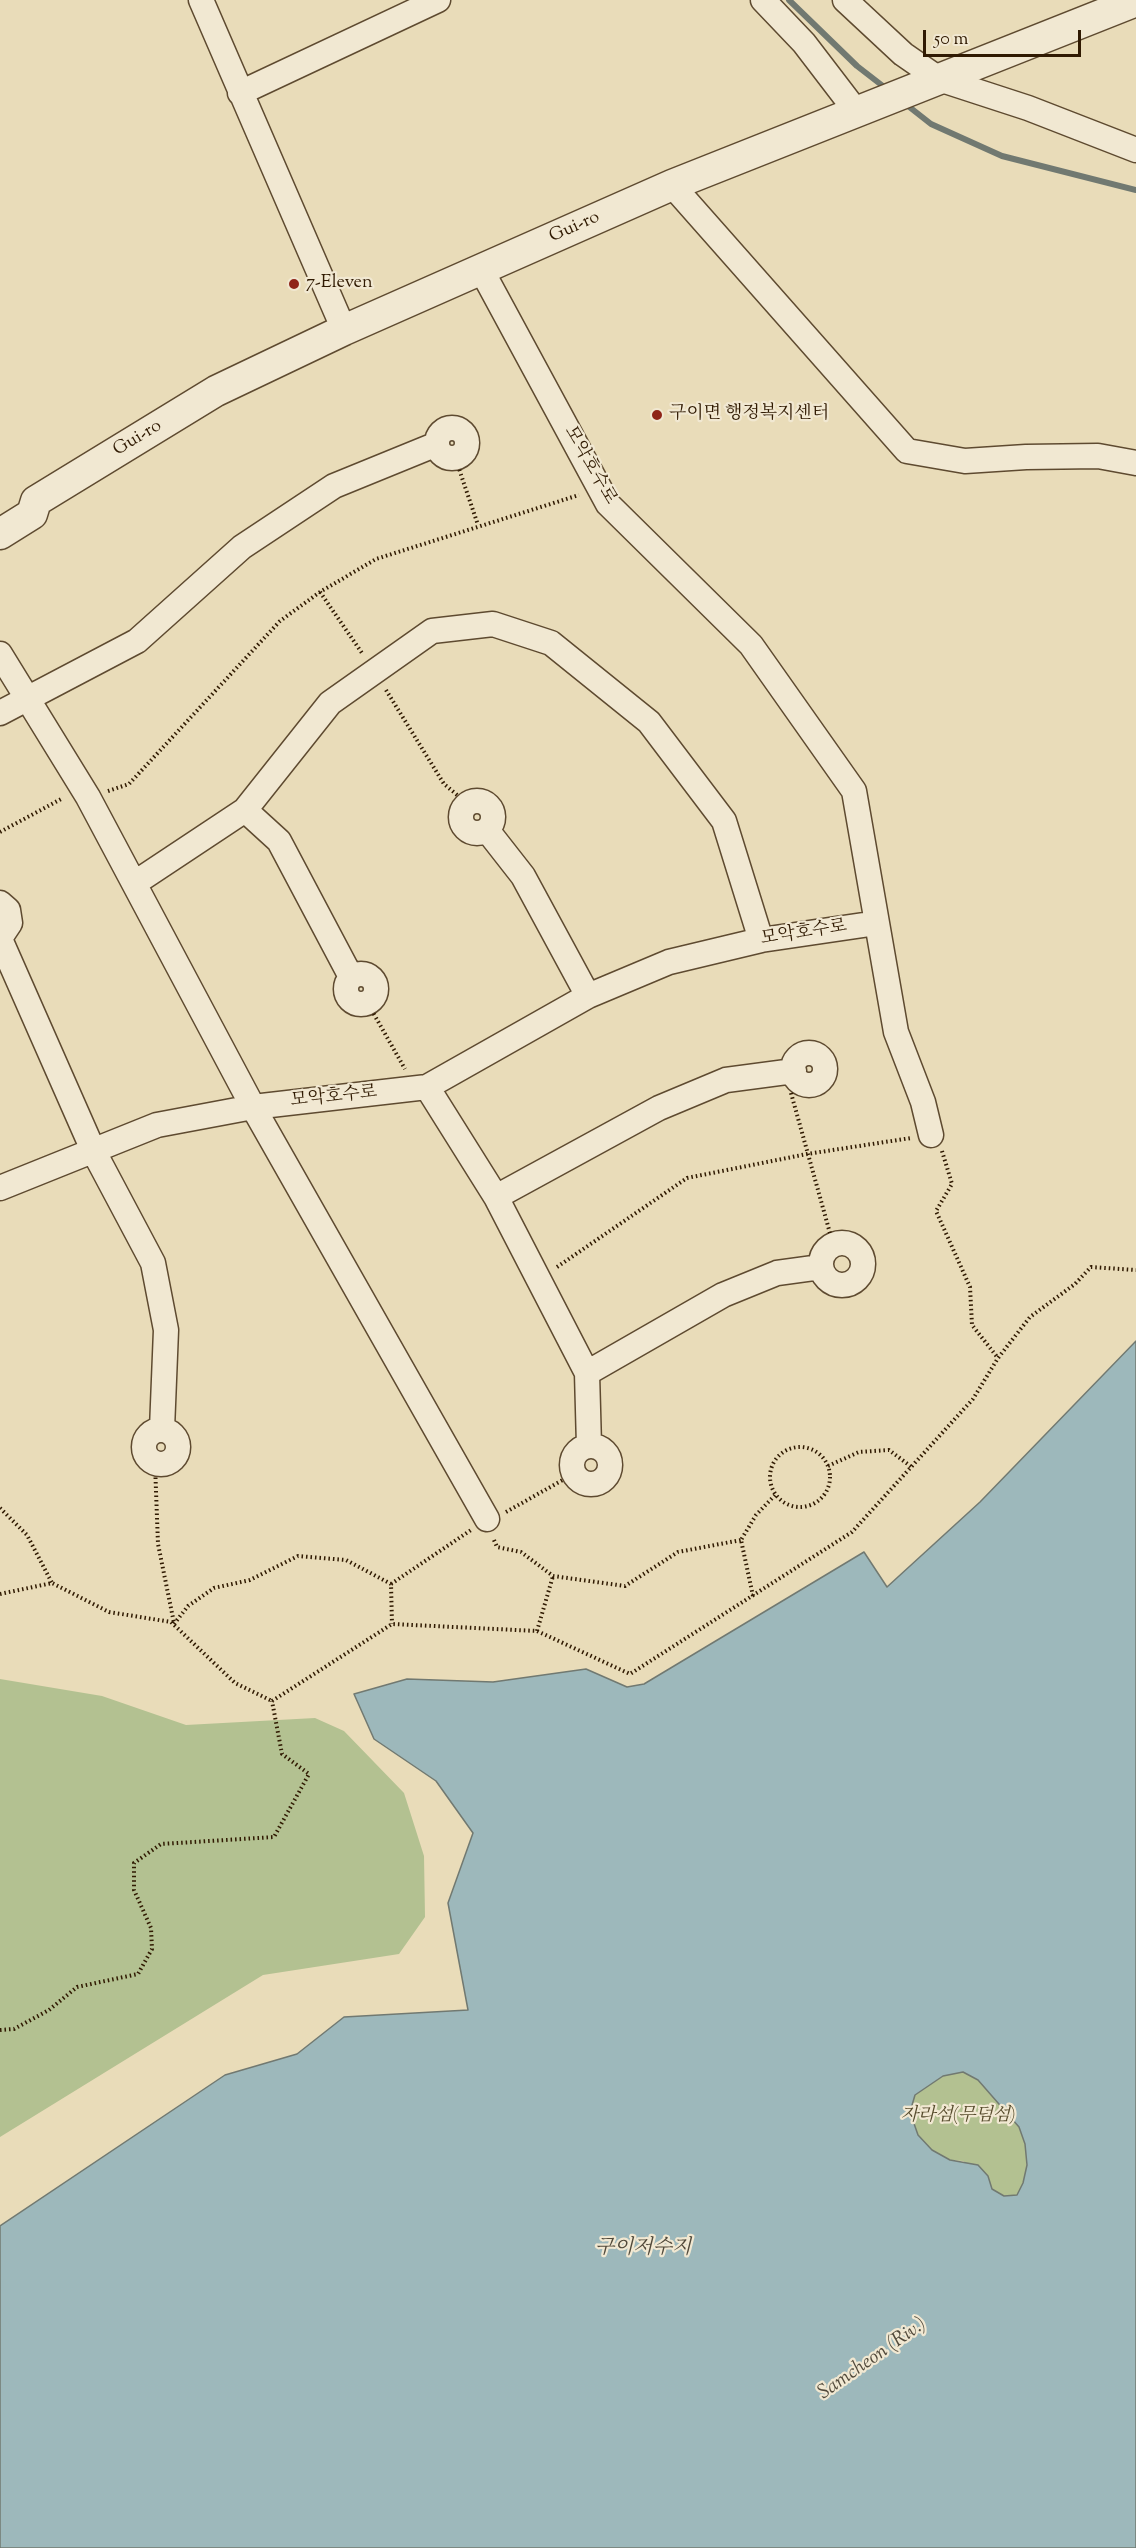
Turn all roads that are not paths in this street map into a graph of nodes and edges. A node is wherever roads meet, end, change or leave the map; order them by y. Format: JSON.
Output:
{"nodes":[{"id":1,"x":201,"y":0,"type":"edge"},
{"id":2,"x":438,"y":0,"type":"edge"},
{"id":3,"x":763,"y":0,"type":"edge"},
{"id":4,"x":845,"y":0,"type":"edge"},
{"id":5,"x":1136,"y":1,"type":"edge"},
{"id":6,"x":927,"y":84,"type":"junction"},
{"id":7,"x":240,"y":93,"type":"junction"},
{"id":8,"x":861,"y":109,"type":"junction"},
{"id":9,"x":1136,"y":150,"type":"edge"},
{"id":10,"x":672,"y":185,"type":"junction"},
{"id":11,"x":482,"y":271,"type":"junction"},
{"id":12,"x":344,"y":330,"type":"junction"},
{"id":13,"x":446,"y":451,"type":"road end"},
{"id":14,"x":1136,"y":463,"type":"edge"},
{"id":15,"x":36,"y":501,"type":"junction"},
{"id":16,"x":0,"y":507,"type":"edge"},
{"id":17,"x":0,"y":534,"type":"edge"},
{"id":18,"x":0,"y":654,"type":"edge"},
{"id":19,"x":28,"y":700,"type":"junction"},
{"id":20,"x":0,"y":713,"type":"edge"},
{"id":21,"x":468,"y":804,"type":"road end"},
{"id":22,"x":245,"y":810,"type":"junction"},
{"id":23,"x":135,"y":884,"type":"junction"},
{"id":24,"x":0,"y":903,"type":"edge"},
{"id":25,"x":877,"y":923,"type":"junction"},
{"id":26,"x":0,"y":938,"type":"edge"},
{"id":27,"x":761,"y":940,"type":"junction"},
{"id":28,"x":588,"y":996,"type":"junction"},
{"id":29,"x":367,"y":1002,"type":"road end"},
{"id":30,"x":790,"y":1072,"type":"road end"},
{"id":31,"x":417,"y":1089,"type":"junction"},
{"id":32,"x":253,"y":1107,"type":"junction"},
{"id":33,"x":931,"y":1135,"type":"road end"},
{"id":34,"x":93,"y":1150,"type":"junction"},
{"id":35,"x":0,"y":1188,"type":"edge"},
{"id":36,"x":496,"y":1197,"type":"junction"},
{"id":37,"x":821,"y":1267,"type":"junction"},
{"id":38,"x":587,"y":1373,"type":"junction"},
{"id":39,"x":589,"y":1446,"type":"junction"},
{"id":40,"x":155,"y":1464,"type":"road end"},
{"id":41,"x":487,"y":1519,"type":"road end"}],
"edges":[{"from":1,"to":7,"type":"street"},
{"from":2,"to":7,"type":"street"},
{"from":3,"to":8,"type":"street"},
{"from":4,"to":6,"type":"street"},
{"from":5,"to":6,"type":"street","name":"Gui-ro"},
{"from":6,"to":8,"type":"street","name":"Gui-ro"},
{"from":6,"to":9,"type":"street"},
{"from":7,"to":12,"type":"street"},
{"from":8,"to":10,"type":"street","name":"Gui-ro"},
{"from":10,"to":11,"type":"street","name":"Gui-ro"},
{"from":10,"to":14,"type":"street"},
{"from":11,"to":12,"type":"street","name":"Gui-ro"},
{"from":11,"to":25,"type":"street","name":"모악호수로"},
{"from":12,"to":15,"type":"street","name":"Gui-ro"},
{"from":13,"to":19,"type":"street"},
{"from":15,"to":16,"type":"street"},
{"from":15,"to":17,"type":"street"},
{"from":18,"to":19,"type":"street"},
{"from":19,"to":20,"type":"street"},
{"from":19,"to":23,"type":"street"},
{"from":21,"to":28,"type":"street"},
{"from":22,"to":23,"type":"street"},
{"from":22,"to":27,"type":"street"},
{"from":22,"to":29,"type":"street"},
{"from":23,"to":32,"type":"street"},
{"from":24,"to":26,"type":"street"},
{"from":25,"to":27,"type":"street","name":"모악호수로"},
{"from":25,"to":33,"type":"street"},
{"from":26,"to":34,"type":"street"},
{"from":27,"to":28,"type":"street","name":"모악호수로"},
{"from":28,"to":31,"type":"street","name":"모악호수로"},
{"from":30,"to":36,"type":"street"},
{"from":31,"to":32,"type":"street","name":"모악호수로"},
{"from":31,"to":36,"type":"street"},
{"from":32,"to":34,"type":"street","name":"모악호수로"},
{"from":32,"to":41,"type":"street"},
{"from":34,"to":35,"type":"street","name":"모악호수로"},
{"from":34,"to":40,"type":"street"},
{"from":36,"to":38,"type":"street"},
{"from":37,"to":37,"type":"street"},
{"from":37,"to":38,"type":"street"},
{"from":38,"to":39,"type":"street"},
{"from":39,"to":39,"type":"street"}]}
